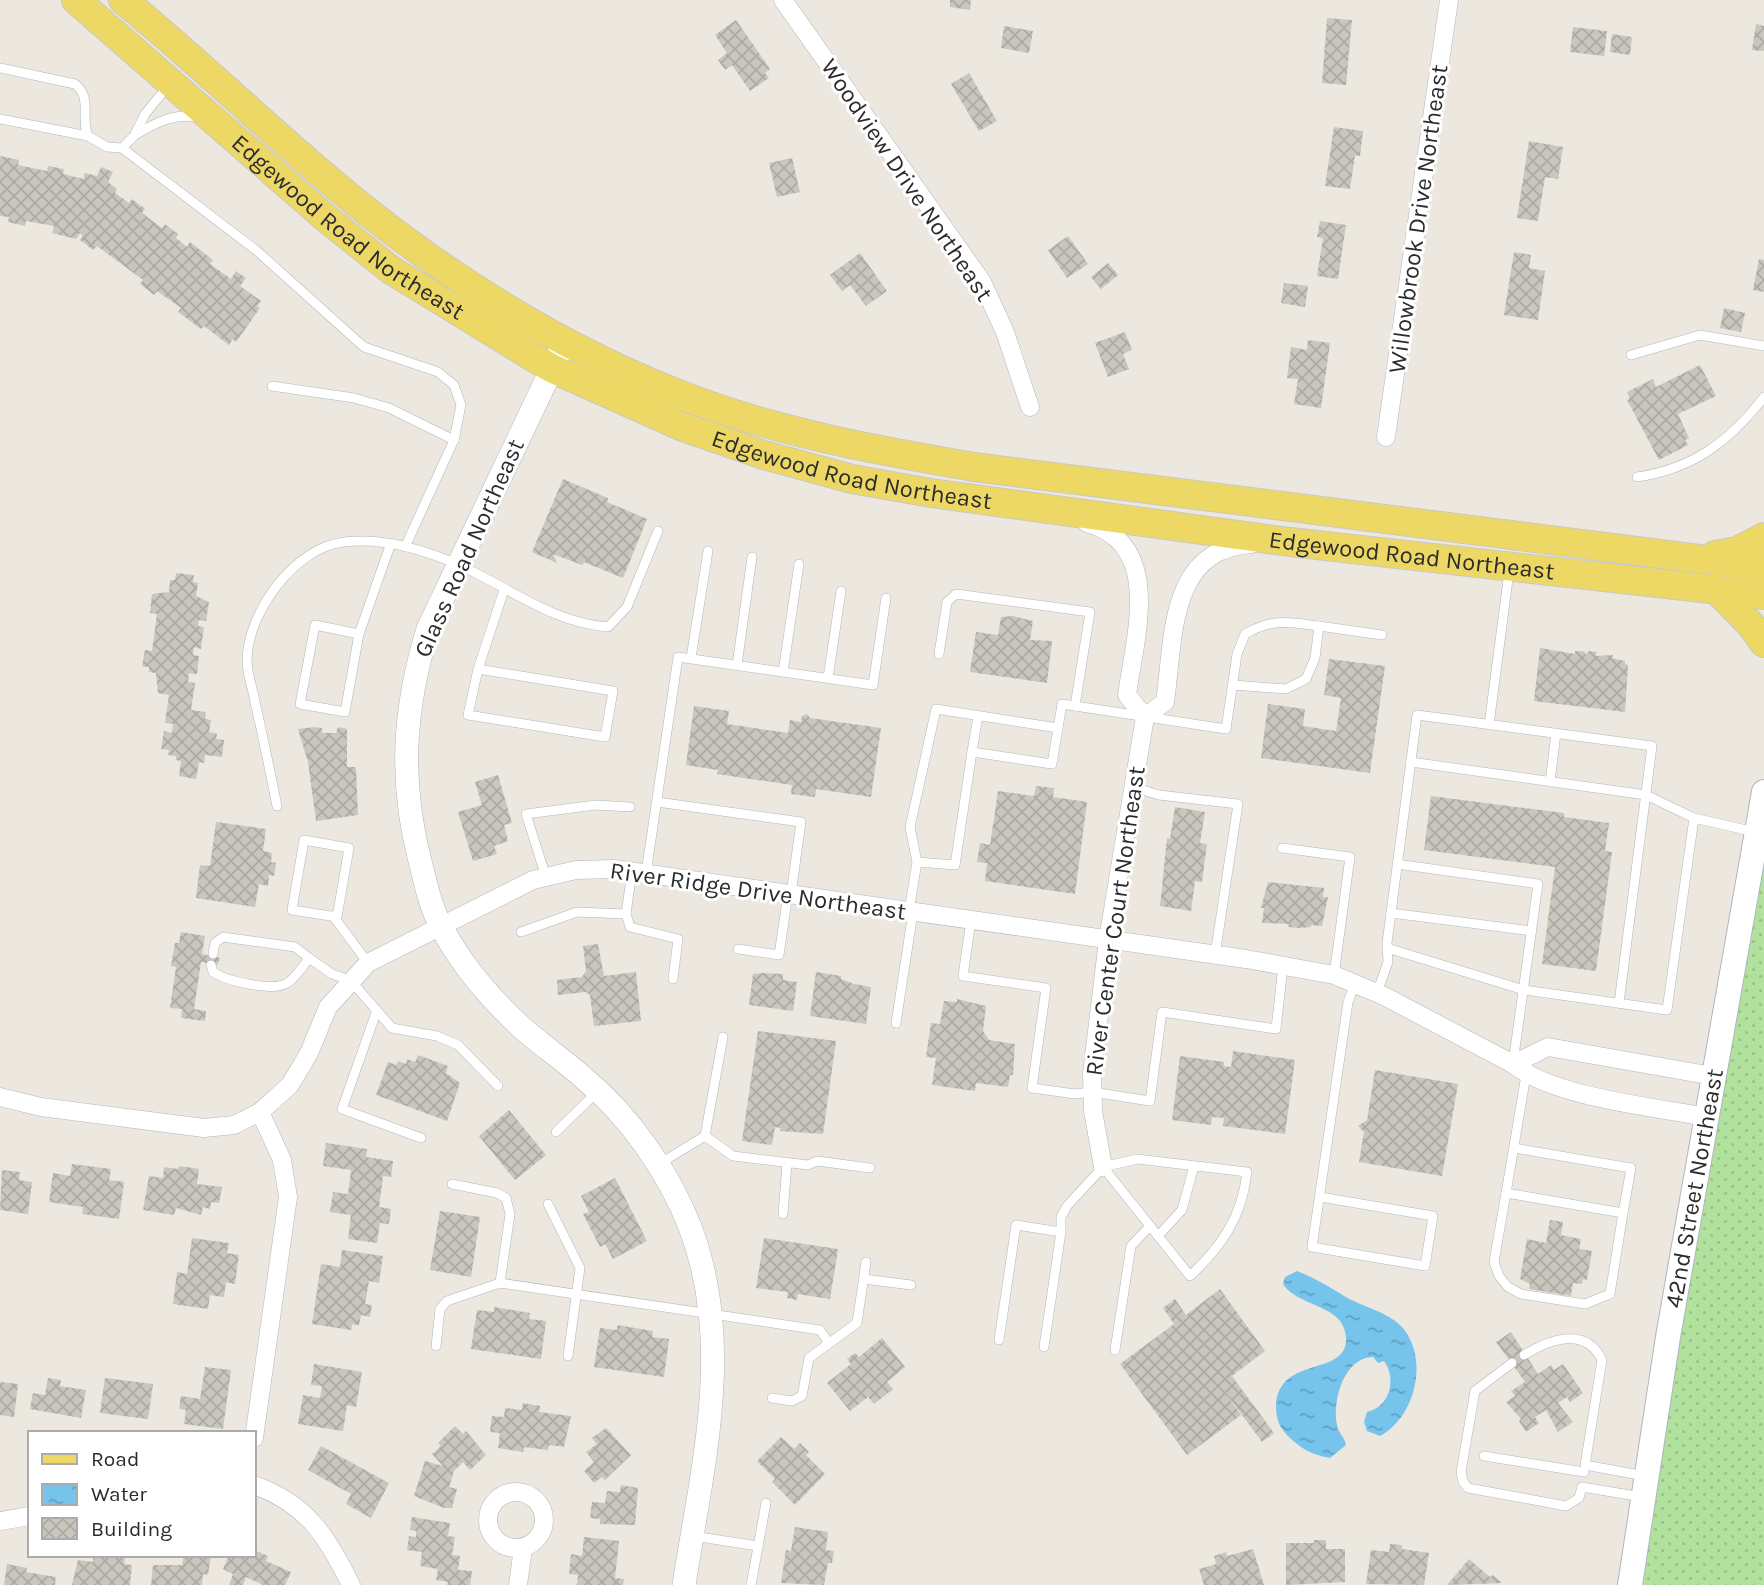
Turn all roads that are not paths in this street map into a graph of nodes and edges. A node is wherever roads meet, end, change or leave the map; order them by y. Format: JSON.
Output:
{"nodes":[{"id":1,"x":76,"y":0,"type":"edge"},
{"id":2,"x":124,"y":0,"type":"edge"},
{"id":3,"x":783,"y":0,"type":"edge"},
{"id":4,"x":1449,"y":0,"type":"edge"},
{"id":5,"x":0,"y":68,"type":"edge"},
{"id":6,"x":172,"y":82,"type":"junction"},
{"id":7,"x":247,"y":107,"type":"junction"},
{"id":8,"x":0,"y":119,"type":"edge"},
{"id":9,"x":218,"y":122,"type":"junction"},
{"id":10,"x":88,"y":136,"type":"junction"},
{"id":11,"x":134,"y":136,"type":"junction"},
{"id":12,"x":122,"y":148,"type":"junction"},
{"id":13,"x":565,"y":341,"type":"junction"},
{"id":14,"x":1764,"y":346,"type":"edge"},
{"id":15,"x":1631,"y":355,"type":"dead end"},
{"id":16,"x":551,"y":368,"type":"junction"},
{"id":17,"x":272,"y":386,"type":"dead end"},
{"id":18,"x":1764,"y":397,"type":"edge"},
{"id":19,"x":1030,"y":407,"type":"dead end"},
{"id":20,"x":1386,"y":437,"type":"dead end"},
{"id":21,"x":454,"y":440,"type":"junction"},
{"id":22,"x":1637,"y":477,"type":"dead end"},
{"id":23,"x":1035,"y":509,"type":"junction"},
{"id":24,"x":658,"y":531,"type":"dead end"},
{"id":25,"x":1764,"y":537,"type":"edge"},
{"id":26,"x":1290,"y":542,"type":"junction"},
{"id":27,"x":391,"y":543,"type":"junction"},
{"id":28,"x":405,"y":547,"type":"junction"},
{"id":29,"x":708,"y":551,"type":"dead end"},
{"id":30,"x":752,"y":557,"type":"dead end"},
{"id":31,"x":1698,"y":558,"type":"junction"},
{"id":32,"x":799,"y":564,"type":"dead end"},
{"id":33,"x":458,"y":565,"type":"junction"},
{"id":34,"x":1510,"y":566,"type":"junction"},
{"id":35,"x":1764,"y":566,"type":"edge"},
{"id":36,"x":1716,"y":589,"type":"junction"},
{"id":37,"x":505,"y":590,"type":"junction"},
{"id":38,"x":841,"y":591,"type":"dead end"},
{"id":39,"x":1764,"y":595,"type":"edge"},
{"id":40,"x":886,"y":598,"type":"dead end"},
{"id":41,"x":1319,"y":626,"type":"junction"},
{"id":42,"x":359,"y":634,"type":"junction"},
{"id":43,"x":1382,"y":635,"type":"dead end"},
{"id":44,"x":1764,"y":643,"type":"edge"},
{"id":45,"x":939,"y":654,"type":"dead end"},
{"id":46,"x":691,"y":659,"type":"junction"},
{"id":47,"x":737,"y":665,"type":"junction"},
{"id":48,"x":478,"y":669,"type":"junction"},
{"id":49,"x":783,"y":672,"type":"junction"},
{"id":50,"x":828,"y":678,"type":"junction"},
{"id":51,"x":1233,"y":685,"type":"junction"},
{"id":52,"x":1075,"y":706,"type":"junction"},
{"id":53,"x":978,"y":716,"type":"junction"},
{"id":54,"x":1144,"y":718,"type":"junction"},
{"id":55,"x":1489,"y":724,"type":"junction"},
{"id":56,"x":1058,"y":728,"type":"junction"},
{"id":57,"x":1556,"y":733,"type":"junction"},
{"id":58,"x":972,"y":752,"type":"junction"},
{"id":59,"x":1410,"y":762,"type":"junction"},
{"id":60,"x":1550,"y":782,"type":"junction"},
{"id":61,"x":1133,"y":787,"type":"junction"},
{"id":62,"x":1764,"y":792,"type":"edge"},
{"id":63,"x":1646,"y":795,"type":"junction"},
{"id":64,"x":657,"y":802,"type":"junction"},
{"id":65,"x":277,"y":806,"type":"dead end"},
{"id":66,"x":630,"y":807,"type":"dead end"},
{"id":67,"x":1694,"y":818,"type":"junction"},
{"id":68,"x":1757,"y":833,"type":"junction"},
{"id":69,"x":1282,"y":848,"type":"dead end"},
{"id":70,"x":917,"y":862,"type":"junction"},
{"id":71,"x":1397,"y":864,"type":"junction"},
{"id":72,"x":639,"y":872,"type":"junction"},
{"id":73,"x":546,"y":877,"type":"junction"},
{"id":74,"x":790,"y":894,"type":"junction"},
{"id":75,"x":911,"y":911,"type":"junction"},
{"id":76,"x":1391,"y":913,"type":"junction"},
{"id":77,"x":626,"y":914,"type":"junction"},
{"id":78,"x":333,"y":916,"type":"junction"},
{"id":79,"x":971,"y":920,"type":"junction"},
{"id":80,"x":440,"y":925,"type":"junction"},
{"id":81,"x":1532,"y":931,"type":"junction"},
{"id":82,"x":522,"y":932,"type":"dead end"},
{"id":83,"x":1108,"y":940,"type":"junction"},
{"id":84,"x":1387,"y":948,"type":"junction"},
{"id":85,"x":738,"y":949,"type":"dead end"},
{"id":86,"x":213,"y":954,"type":"dead end"},
{"id":87,"x":1216,"y":955,"type":"junction"},
{"id":88,"x":309,"y":958,"type":"junction"},
{"id":89,"x":368,"y":963,"type":"junction"},
{"id":90,"x":212,"y":965,"type":"dead end"},
{"id":91,"x":1283,"y":966,"type":"junction"},
{"id":92,"x":1334,"y":975,"type":"junction"},
{"id":93,"x":673,"y":979,"type":"dead end"},
{"id":94,"x":349,"y":980,"type":"junction"},
{"id":95,"x":1355,"y":984,"type":"junction"},
{"id":96,"x":1524,"y":990,"type":"junction"},
{"id":97,"x":1377,"y":993,"type":"junction"},
{"id":98,"x":1619,"y":1003,"type":"junction"},
{"id":99,"x":377,"y":1010,"type":"junction"},
{"id":100,"x":896,"y":1023,"type":"dead end"},
{"id":101,"x":723,"y":1037,"type":"dead end"},
{"id":102,"x":1519,"y":1070,"type":"junction"},
{"id":103,"x":1713,"y":1076,"type":"junction"},
{"id":104,"x":498,"y":1086,"type":"dead end"},
{"id":105,"x":597,"y":1091,"type":"junction"},
{"id":106,"x":1092,"y":1092,"type":"junction"},
{"id":107,"x":0,"y":1097,"type":"edge"},
{"id":108,"x":260,"y":1112,"type":"junction"},
{"id":109,"x":1706,"y":1117,"type":"junction"},
{"id":110,"x":556,"y":1132,"type":"dead end"},
{"id":111,"x":705,"y":1136,"type":"junction"},
{"id":112,"x":421,"y":1138,"type":"dead end"},
{"id":113,"x":1514,"y":1148,"type":"junction"},
{"id":114,"x":787,"y":1163,"type":"junction"},
{"id":115,"x":657,"y":1165,"type":"junction"},
{"id":116,"x":1194,"y":1166,"type":"junction"},
{"id":117,"x":1103,"y":1167,"type":"junction"},
{"id":118,"x":870,"y":1168,"type":"dead end"},
{"id":119,"x":452,"y":1184,"type":"dead end"},
{"id":120,"x":1506,"y":1193,"type":"junction"},
{"id":121,"x":1320,"y":1197,"type":"junction"},
{"id":122,"x":548,"y":1204,"type":"dead end"},
{"id":123,"x":1623,"y":1213,"type":"junction"},
{"id":124,"x":783,"y":1214,"type":"dead end"},
{"id":125,"x":1150,"y":1226,"type":"junction"},
{"id":126,"x":1061,"y":1232,"type":"junction"},
{"id":127,"x":1158,"y":1236,"type":"junction"},
{"id":128,"x":866,"y":1262,"type":"dead end"},
{"id":129,"x":864,"y":1279,"type":"junction"},
{"id":130,"x":500,"y":1283,"type":"junction"},
{"id":131,"x":911,"y":1285,"type":"dead end"},
{"id":132,"x":576,"y":1293,"type":"junction"},
{"id":133,"x":710,"y":1312,"type":"junction"},
{"id":134,"x":999,"y":1340,"type":"dead end"},
{"id":135,"x":829,"y":1343,"type":"junction"},
{"id":136,"x":436,"y":1346,"type":"dead end"},
{"id":137,"x":1044,"y":1347,"type":"dead end"},
{"id":138,"x":1115,"y":1350,"type":"dead end"},
{"id":139,"x":1524,"y":1355,"type":"dead end"},
{"id":140,"x":568,"y":1356,"type":"dead end"},
{"id":141,"x":1512,"y":1363,"type":"dead end"},
{"id":142,"x":772,"y":1398,"type":"dead end"},
{"id":143,"x":255,"y":1431,"type":"edge"},
{"id":144,"x":1484,"y":1456,"type":"dead end"},
{"id":145,"x":1585,"y":1469,"type":"junction"},
{"id":146,"x":256,"y":1486,"type":"edge"},
{"id":147,"x":1645,"y":1486,"type":"junction"},
{"id":148,"x":1582,"y":1487,"type":"junction"},
{"id":149,"x":766,"y":1503,"type":"dead end"},
{"id":150,"x":28,"y":1516,"type":"edge"},
{"id":151,"x":0,"y":1521,"type":"edge"},
{"id":152,"x":692,"y":1535,"type":"junction"},
{"id":153,"x":758,"y":1546,"type":"junction"},
{"id":154,"x":523,"y":1548,"type":"dead end"},
{"id":155,"x":351,"y":1585,"type":"edge"},
{"id":156,"x":518,"y":1585,"type":"edge"},
{"id":157,"x":684,"y":1585,"type":"edge"},
{"id":158,"x":751,"y":1585,"type":"edge"},
{"id":159,"x":1630,"y":1585,"type":"edge"}],
"edges":[{"from":1,"to":6,"type":"main road","name":"Edgewood Road Northeast"},
{"from":2,"to":7,"type":"main road","name":"Edgewood Road Northeast"},
{"from":3,"to":19,"type":"street","name":"Woodview Drive Northeast"},
{"from":4,"to":20,"type":"street","name":"Willowbrook Drive Northeast"},
{"from":5,"to":10,"type":"lane"},
{"from":6,"to":7,"type":"main road"},
{"from":6,"to":9,"type":"main road","name":"Edgewood Road Northeast"},
{"from":6,"to":11,"type":"lane"},
{"from":7,"to":13,"type":"main road","name":"Edgewood Road Northeast"},
{"from":8,"to":10,"type":"lane"},
{"from":9,"to":11,"type":"lane"},
{"from":9,"to":16,"type":"main road","name":"Edgewood Road Northeast"},
{"from":10,"to":12,"type":"lane"},
{"from":11,"to":12,"type":"lane"},
{"from":12,"to":21,"type":"lane"},
{"from":13,"to":16,"type":"street","name":"Glass Road Northeast"},
{"from":13,"to":31,"type":"main road","name":"Edgewood Road Northeast"},
{"from":14,"to":15,"type":"lane"},
{"from":16,"to":23,"type":"main road","name":"Edgewood Road Northeast"},
{"from":16,"to":33,"type":"street","name":"Glass Road Northeast"},
{"from":17,"to":21,"type":"lane"},
{"from":18,"to":22,"type":"lane"},
{"from":21,"to":28,"type":"lane"},
{"from":23,"to":26,"type":"main road","name":"Edgewood Road Northeast"},
{"from":23,"to":54,"type":"street"},
{"from":24,"to":37,"type":"lane"},
{"from":25,"to":31,"type":"main road"},
{"from":26,"to":34,"type":"main road","name":"Edgewood Road Northeast"},
{"from":26,"to":54,"type":"street"},
{"from":27,"to":28,"type":"lane"},
{"from":27,"to":42,"type":"lane"},
{"from":27,"to":65,"type":"lane"},
{"from":28,"to":33,"type":"lane"},
{"from":29,"to":46,"type":"lane"},
{"from":30,"to":47,"type":"lane"},
{"from":31,"to":35,"type":"main road","name":"Edgewood Road Northeast"},
{"from":32,"to":49,"type":"lane"},
{"from":33,"to":37,"type":"lane"},
{"from":33,"to":80,"type":"street","name":"Glass Road Northeast"},
{"from":34,"to":36,"type":"main road","name":"Edgewood Road Northeast"},
{"from":34,"to":55,"type":"lane"},
{"from":36,"to":39,"type":"main road","name":"Edgewood Road Northeast"},
{"from":36,"to":44,"type":"main road"},
{"from":37,"to":48,"type":"lane"},
{"from":38,"to":50,"type":"lane"},
{"from":40,"to":50,"type":"lane"},
{"from":41,"to":43,"type":"lane"},
{"from":41,"to":51,"type":"lane"},
{"from":41,"to":51,"type":"lane"},
{"from":42,"to":42,"type":"lane"},
{"from":45,"to":52,"type":"lane"},
{"from":46,"to":47,"type":"lane"},
{"from":46,"to":64,"type":"lane"},
{"from":47,"to":49,"type":"lane"},
{"from":48,"to":48,"type":"lane"},
{"from":49,"to":50,"type":"lane"},
{"from":51,"to":54,"type":"lane"},
{"from":52,"to":54,"type":"lane"},
{"from":52,"to":56,"type":"lane"},
{"from":53,"to":56,"type":"lane"},
{"from":53,"to":58,"type":"lane"},
{"from":53,"to":70,"type":"lane"},
{"from":54,"to":61,"type":"street","name":"River Center Court Northeast"},
{"from":55,"to":57,"type":"lane"},
{"from":55,"to":59,"type":"lane"},
{"from":56,"to":58,"type":"lane"},
{"from":57,"to":60,"type":"lane"},
{"from":57,"to":63,"type":"lane"},
{"from":58,"to":70,"type":"lane"},
{"from":59,"to":60,"type":"lane"},
{"from":59,"to":71,"type":"lane"},
{"from":60,"to":63,"type":"lane"},
{"from":61,"to":83,"type":"street","name":"River Center Court Northeast"},
{"from":61,"to":87,"type":"lane"},
{"from":62,"to":68,"type":"main road","name":"42nd Street Northeast"},
{"from":63,"to":67,"type":"lane"},
{"from":63,"to":98,"type":"lane"},
{"from":64,"to":72,"type":"lane"},
{"from":64,"to":74,"type":"lane"},
{"from":66,"to":73,"type":"lane"},
{"from":67,"to":68,"type":"lane"},
{"from":67,"to":98,"type":"lane"},
{"from":68,"to":103,"type":"main road","name":"42nd Street Northeast"},
{"from":69,"to":92,"type":"lane"},
{"from":70,"to":75,"type":"lane"},
{"from":71,"to":76,"type":"lane"},
{"from":71,"to":81,"type":"lane"},
{"from":72,"to":73,"type":"street","name":"River Ridge Drive Northeast"},
{"from":72,"to":74,"type":"street","name":"River Ridge Drive Northeast"},
{"from":72,"to":77,"type":"lane"},
{"from":73,"to":80,"type":"street","name":"River Ridge Drive Northeast"},
{"from":74,"to":75,"type":"street","name":"River Ridge Drive Northeast"},
{"from":74,"to":85,"type":"lane"},
{"from":75,"to":79,"type":"street","name":"River Ridge Drive Northeast"},
{"from":75,"to":100,"type":"lane"},
{"from":76,"to":81,"type":"lane"},
{"from":76,"to":84,"type":"lane"},
{"from":77,"to":82,"type":"lane"},
{"from":77,"to":93,"type":"lane"},
{"from":78,"to":78,"type":"lane"},
{"from":78,"to":89,"type":"lane"},
{"from":79,"to":83,"type":"street","name":"River Ridge Drive Northeast"},
{"from":79,"to":106,"type":"lane"},
{"from":80,"to":89,"type":"street","name":"River Ridge Drive Northeast"},
{"from":80,"to":105,"type":"street","name":"Glass Road Northeast"},
{"from":81,"to":96,"type":"lane"},
{"from":83,"to":87,"type":"street","name":"River Ridge Drive Northeast"},
{"from":83,"to":106,"type":"street","name":"River Center Court Northeast"},
{"from":84,"to":96,"type":"lane"},
{"from":84,"to":97,"type":"lane"},
{"from":86,"to":88,"type":"lane"},
{"from":87,"to":91,"type":"street","name":"River Ridge Drive Northeast"},
{"from":88,"to":90,"type":"lane"},
{"from":88,"to":94,"type":"lane"},
{"from":89,"to":94,"type":"street","name":"River Ridge Drive Northeast"},
{"from":91,"to":92,"type":"street","name":"River Ridge Drive Northeast"},
{"from":91,"to":106,"type":"lane"},
{"from":92,"to":95,"type":"street","name":"River Ridge Drive Northeast"},
{"from":94,"to":99,"type":"lane"},
{"from":94,"to":108,"type":"street","name":"River Ridge Drive Northeast"},
{"from":95,"to":97,"type":"street","name":"River Ridge Drive Northeast"},
{"from":95,"to":121,"type":"lane"},
{"from":96,"to":98,"type":"lane"},
{"from":96,"to":102,"type":"lane"},
{"from":97,"to":102,"type":"street","name":"River Ridge Drive Northeast"},
{"from":99,"to":104,"type":"lane"},
{"from":99,"to":112,"type":"lane"},
{"from":101,"to":111,"type":"lane"},
{"from":102,"to":103,"type":"street"},
{"from":102,"to":109,"type":"street","name":"River Ridge Drive Northeast"},
{"from":102,"to":113,"type":"lane"},
{"from":103,"to":109,"type":"main road","name":"42nd Street Northeast"},
{"from":105,"to":110,"type":"lane"},
{"from":105,"to":115,"type":"street","name":"Glass Road Northeast"},
{"from":106,"to":117,"type":"street","name":"River Center Court Northeast"},
{"from":107,"to":108,"type":"street","name":"River Ridge Drive Northeast"},
{"from":108,"to":143,"type":"street"},
{"from":109,"to":147,"type":"main road","name":"42nd Street Northeast"},
{"from":111,"to":114,"type":"lane"},
{"from":111,"to":115,"type":"lane"},
{"from":113,"to":120,"type":"lane"},
{"from":113,"to":123,"type":"lane"},
{"from":114,"to":118,"type":"lane"},
{"from":114,"to":124,"type":"lane"},
{"from":115,"to":133,"type":"street","name":"Glass Road Northeast"},
{"from":116,"to":117,"type":"lane"},
{"from":116,"to":127,"type":"lane"},
{"from":116,"to":127,"type":"lane"},
{"from":117,"to":125,"type":"lane"},
{"from":117,"to":126,"type":"lane"},
{"from":119,"to":130,"type":"lane"},
{"from":120,"to":123,"type":"lane"},
{"from":120,"to":123,"type":"lane"},
{"from":121,"to":121,"type":"lane"},
{"from":122,"to":132,"type":"lane"},
{"from":125,"to":127,"type":"lane"},
{"from":125,"to":138,"type":"lane"},
{"from":126,"to":134,"type":"lane"},
{"from":126,"to":137,"type":"lane"},
{"from":128,"to":129,"type":"lane"},
{"from":129,"to":131,"type":"lane"},
{"from":129,"to":135,"type":"lane"},
{"from":130,"to":132,"type":"lane"},
{"from":130,"to":136,"type":"lane"},
{"from":132,"to":133,"type":"lane"},
{"from":132,"to":140,"type":"lane"},
{"from":133,"to":135,"type":"lane"},
{"from":133,"to":152,"type":"street","name":"Glass Road Northeast"},
{"from":135,"to":142,"type":"lane"},
{"from":139,"to":145,"type":"lane"},
{"from":141,"to":148,"type":"lane"},
{"from":144,"to":145,"type":"lane"},
{"from":145,"to":147,"type":"lane"},
{"from":145,"to":148,"type":"lane"},
{"from":146,"to":155,"type":"street"},
{"from":147,"to":148,"type":"lane"},
{"from":147,"to":159,"type":"main road","name":"42nd Street Northeast"},
{"from":149,"to":153,"type":"lane"},
{"from":150,"to":151,"type":"street"},
{"from":152,"to":153,"type":"lane"},
{"from":152,"to":157,"type":"street","name":"Glass Road Northeast"},
{"from":153,"to":158,"type":"lane"},
{"from":154,"to":156,"type":"street"}]}
